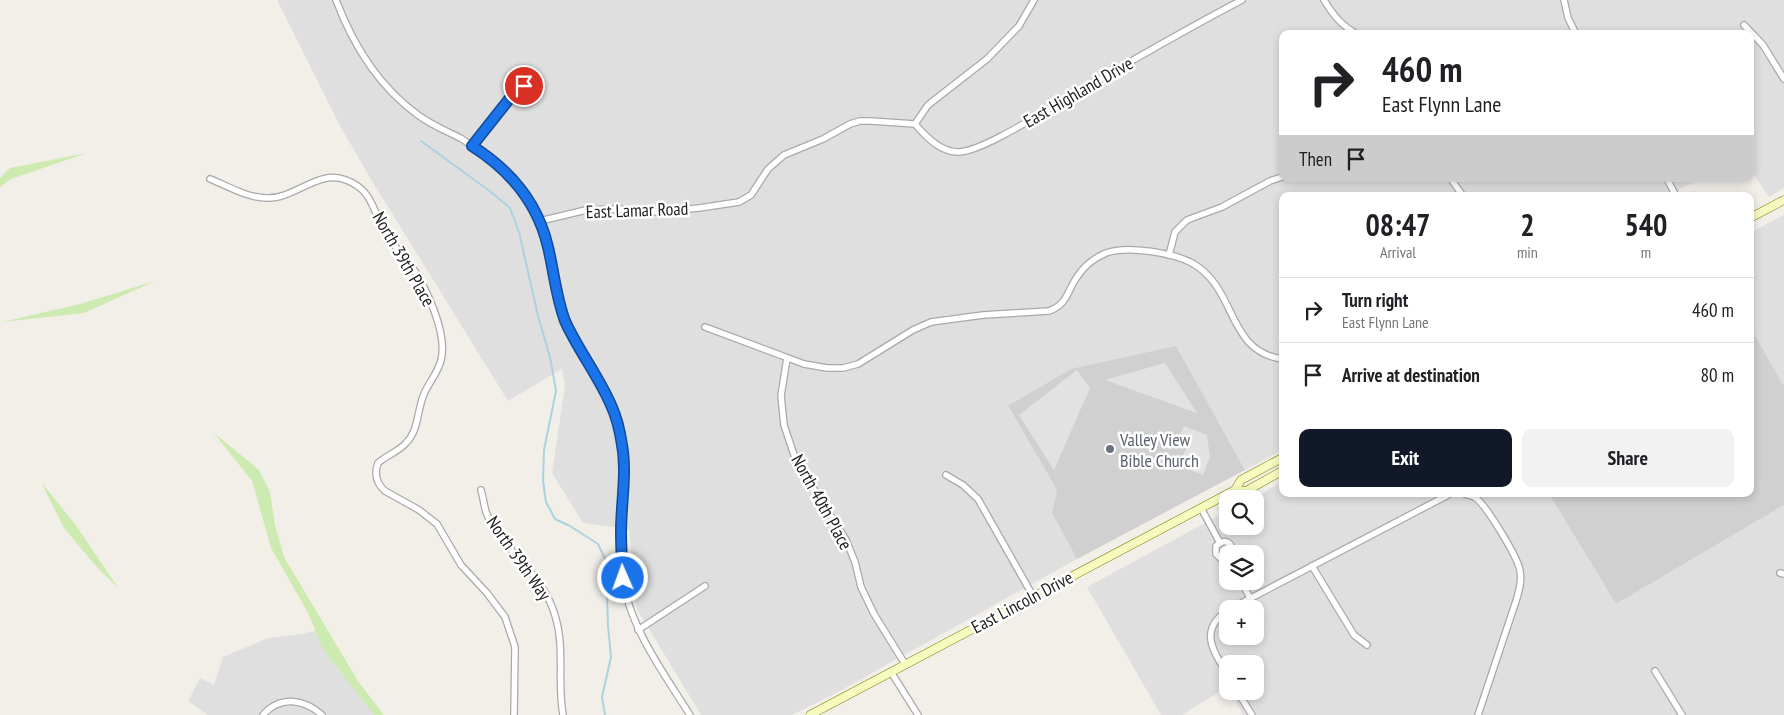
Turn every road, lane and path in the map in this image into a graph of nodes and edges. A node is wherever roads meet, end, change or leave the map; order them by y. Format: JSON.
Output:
{"nodes":[{"id":1,"x":336,"y":0,"type":"edge"},
{"id":2,"x":1034,"y":0,"type":"edge"},
{"id":3,"x":1242,"y":0,"type":"edge"},
{"id":4,"x":1324,"y":0,"type":"edge"},
{"id":5,"x":1564,"y":0,"type":"edge"},
{"id":6,"x":1744,"y":25,"type":"dead end"},
{"id":7,"x":1350,"y":30,"type":"edge"},
{"id":8,"x":1574,"y":30,"type":"edge"},
{"id":9,"x":1749,"y":30,"type":"edge"},
{"id":10,"x":1754,"y":36,"type":"edge"},
{"id":11,"x":1784,"y":79,"type":"edge"},
{"id":12,"x":524,"y":86,"type":"dead end"},
{"id":13,"x":915,"y":124,"type":"junction"},
{"id":14,"x":472,"y":146,"type":"junction"},
{"id":15,"x":1279,"y":178,"type":"edge"},
{"id":16,"x":210,"y":179,"type":"dead end"},
{"id":17,"x":1784,"y":200,"type":"edge"},
{"id":18,"x":1754,"y":216,"type":"edge"},
{"id":19,"x":540,"y":221,"type":"junction"},
{"id":20,"x":1169,"y":255,"type":"junction"},
{"id":21,"x":704,"y":327,"type":"dead end"},
{"id":22,"x":786,"y":358,"type":"junction"},
{"id":23,"x":1279,"y":358,"type":"edge"},
{"id":24,"x":1279,"y":460,"type":"edge"},
{"id":25,"x":1279,"y":473,"type":"edge"},
{"id":26,"x":946,"y":475,"type":"dead end"},
{"id":27,"x":482,"y":490,"type":"dead end"},
{"id":28,"x":1235,"y":490,"type":"edge"},
{"id":29,"x":1248,"y":490,"type":"edge"},
{"id":30,"x":1444,"y":497,"type":"edge"},
{"id":31,"x":1473,"y":497,"type":"edge"},
{"id":32,"x":1219,"y":498,"type":"edge"},
{"id":33,"x":1201,"y":508,"type":"junction"},
{"id":34,"x":1220,"y":543,"type":"junction"},
{"id":35,"x":1230,"y":545,"type":"edge"},
{"id":36,"x":1219,"y":556,"type":"edge"},
{"id":37,"x":1312,"y":566,"type":"junction"},
{"id":38,"x":706,"y":586,"type":"dead end"},
{"id":39,"x":1246,"y":590,"type":"edge"},
{"id":40,"x":1033,"y":596,"type":"junction"},
{"id":41,"x":1250,"y":598,"type":"junction"},
{"id":42,"x":1246,"y":600,"type":"edge"},
{"id":43,"x":1219,"y":615,"type":"edge"},
{"id":44,"x":638,"y":630,"type":"junction"},
{"id":45,"x":1367,"y":645,"type":"dead end"},
{"id":46,"x":1219,"y":659,"type":"edge"},
{"id":47,"x":905,"y":664,"type":"junction"},
{"id":48,"x":891,"y":672,"type":"junction"},
{"id":49,"x":1655,"y":672,"type":"dead end"},
{"id":50,"x":1243,"y":700,"type":"edge"},
{"id":51,"x":263,"y":715,"type":"edge"},
{"id":52,"x":322,"y":715,"type":"edge"},
{"id":53,"x":514,"y":715,"type":"edge"},
{"id":54,"x":563,"y":715,"type":"edge"},
{"id":55,"x":690,"y":715,"type":"edge"},
{"id":56,"x":810,"y":715,"type":"edge"},
{"id":57,"x":918,"y":715,"type":"edge"},
{"id":58,"x":1252,"y":715,"type":"edge"},
{"id":59,"x":1478,"y":715,"type":"edge"},
{"id":60,"x":1682,"y":715,"type":"edge"}],
"edges":[{"from":1,"to":14,"type":"street"},
{"from":2,"to":13,"type":"street"},
{"from":3,"to":13,"type":"street","name":"East Highland Drive"},
{"from":4,"to":7,"type":"street"},
{"from":5,"to":8,"type":"street"},
{"from":6,"to":9,"type":"street"},
{"from":10,"to":11,"type":"street"},
{"from":12,"to":14,"type":"street"},
{"from":13,"to":19,"type":"street","name":"East Lamar Road"},
{"from":14,"to":19,"type":"street"},
{"from":15,"to":20,"type":"street"},
{"from":16,"to":53,"type":"street","name":"North 39th Place"},
{"from":17,"to":18,"type":"main road"},
{"from":19,"to":44,"type":"street"},
{"from":20,"to":22,"type":"street"},
{"from":20,"to":23,"type":"street"},
{"from":21,"to":22,"type":"street"},
{"from":22,"to":47,"type":"street","name":"North 40th Place"},
{"from":24,"to":28,"type":"main road","name":"East Lincoln Drive"},
{"from":25,"to":29,"type":"main road","name":"East Lincoln Drive"},
{"from":26,"to":40,"type":"street"},
{"from":27,"to":54,"type":"street","name":"North 39th Way"},
{"from":30,"to":37,"type":"street"},
{"from":31,"to":59,"type":"street"},
{"from":32,"to":33,"type":"main road","name":"East Lincoln Drive"},
{"from":33,"to":34,"type":"street"},
{"from":33,"to":40,"type":"main road","name":"East Lincoln Drive"},
{"from":34,"to":35,"type":"street"},
{"from":34,"to":36,"type":"street"},
{"from":37,"to":41,"type":"street"},
{"from":37,"to":45,"type":"street"},
{"from":38,"to":44,"type":"street"},
{"from":39,"to":41,"type":"street"},
{"from":40,"to":47,"type":"main road","name":"East Lincoln Drive"},
{"from":41,"to":42,"type":"street"},
{"from":43,"to":46,"type":"street"},
{"from":44,"to":55,"type":"street"},
{"from":47,"to":48,"type":"main road","name":"East Lincoln Drive"},
{"from":48,"to":56,"type":"main road","name":"East Lincoln Drive"},
{"from":48,"to":57,"type":"street"},
{"from":49,"to":60,"type":"street"},
{"from":50,"to":58,"type":"street"},
{"from":51,"to":52,"type":"street"}]}
